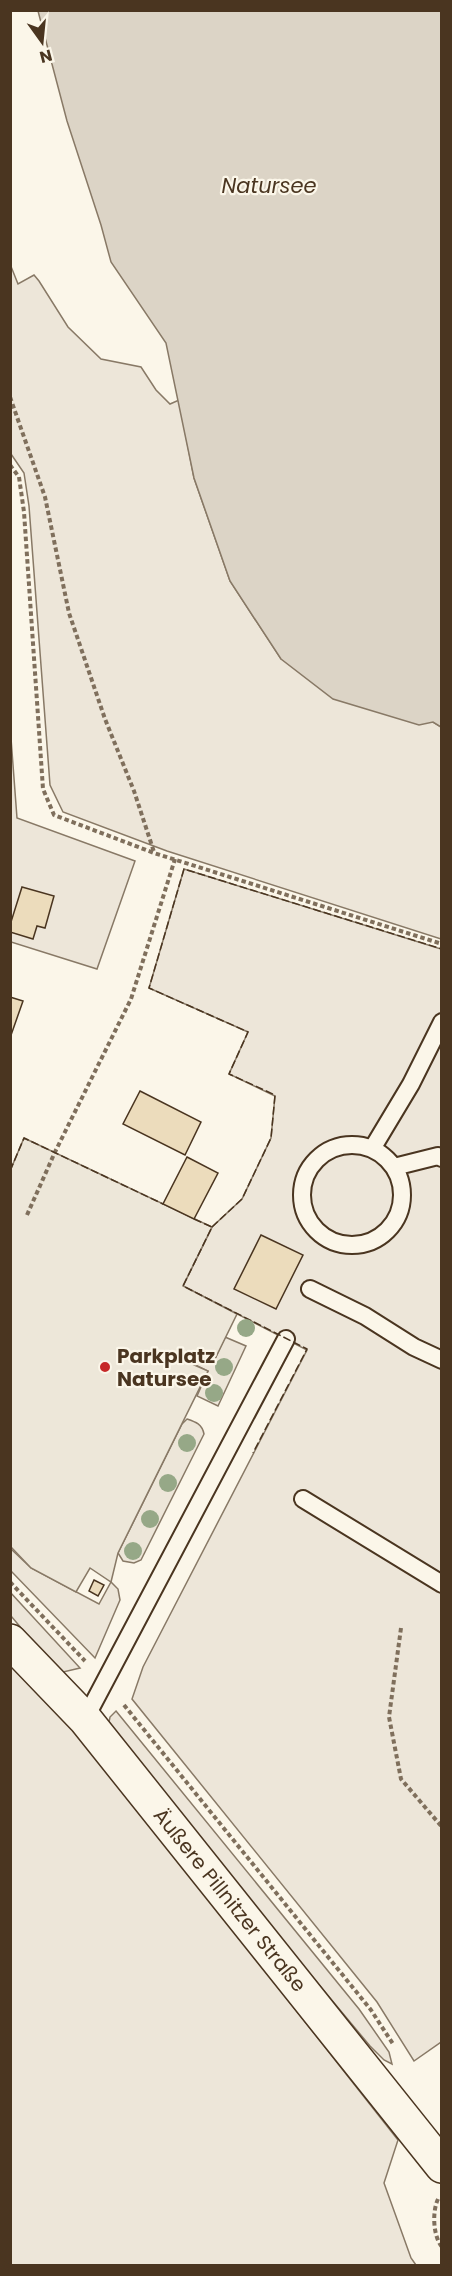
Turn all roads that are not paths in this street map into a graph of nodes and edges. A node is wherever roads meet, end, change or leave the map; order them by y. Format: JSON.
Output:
{"nodes":[{"id":1,"x":441,"y":1022,"type":"edge"},
{"id":2,"x":372,"y":1149,"type":"junction"},
{"id":3,"x":441,"y":1158,"type":"edge"},
{"id":4,"x":394,"y":1167,"type":"junction"},
{"id":5,"x":310,"y":1289,"type":"dead end"},
{"id":6,"x":286,"y":1339,"type":"dead end"},
{"id":7,"x":441,"y":1360,"type":"edge"},
{"id":8,"x":303,"y":1499,"type":"dead end"},
{"id":9,"x":441,"y":1584,"type":"edge"},
{"id":10,"x":10,"y":1641,"type":"edge"},
{"id":11,"x":85,"y":1719,"type":"junction"},
{"id":12,"x":441,"y":2166,"type":"edge"}],
"edges":[{"from":1,"to":2,"type":"lane"},
{"from":2,"to":4,"type":"lane"},
{"from":2,"to":4,"type":"lane"},
{"from":3,"to":4,"type":"lane"},
{"from":5,"to":7,"type":"lane"},
{"from":6,"to":11,"type":"lane"},
{"from":8,"to":9,"type":"lane"},
{"from":10,"to":11,"type":"main road","name":"Äußere Pillnitzer Straße"},
{"from":11,"to":12,"type":"main road","name":"Äußere Pillnitzer Straße"}]}
